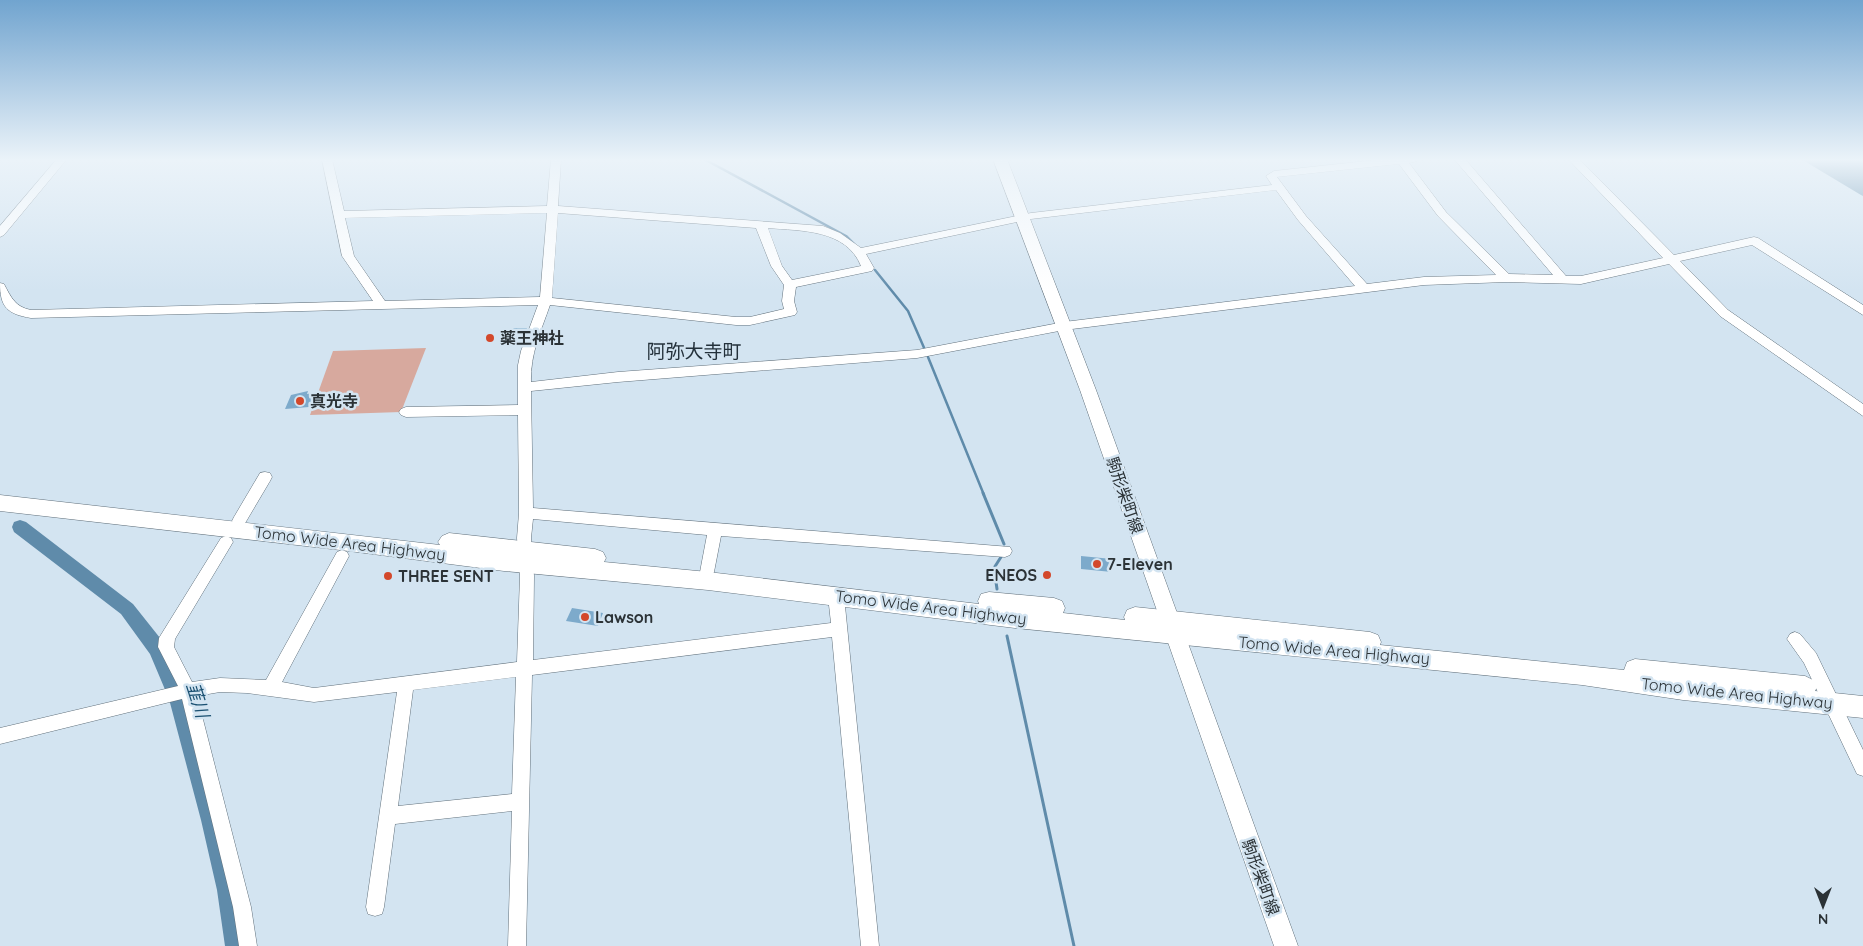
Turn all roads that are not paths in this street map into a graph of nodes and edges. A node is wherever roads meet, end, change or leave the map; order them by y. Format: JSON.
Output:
{"nodes":[{"id":1,"x":25,"y":203,"type":"edge"},
{"id":2,"x":337,"y":203,"type":"edge"},
{"id":3,"x":552,"y":203,"type":"edge"},
{"id":4,"x":1016,"y":203,"type":"edge"},
{"id":5,"x":1145,"y":203,"type":"edge"},
{"id":6,"x":1291,"y":203,"type":"edge"},
{"id":7,"x":1434,"y":203,"type":"edge"},
{"id":8,"x":1498,"y":203,"type":"edge"},
{"id":9,"x":1616,"y":203,"type":"edge"},
{"id":10,"x":552,"y":208,"type":"junction"},
{"id":11,"x":340,"y":215,"type":"junction"},
{"id":12,"x":1022,"y":218,"type":"junction"},
{"id":13,"x":762,"y":225,"type":"junction"},
{"id":14,"x":0,"y":233,"type":"edge"},
{"id":15,"x":858,"y":252,"type":"junction"},
{"id":16,"x":1671,"y":259,"type":"junction"},
{"id":17,"x":1506,"y":278,"type":"junction"},
{"id":18,"x":1563,"y":280,"type":"junction"},
{"id":19,"x":790,"y":284,"type":"junction"},
{"id":20,"x":0,"y":287,"type":"edge"},
{"id":21,"x":1364,"y":288,"type":"junction"},
{"id":22,"x":546,"y":301,"type":"junction"},
{"id":23,"x":382,"y":305,"type":"junction"},
{"id":24,"x":1863,"y":311,"type":"edge"},
{"id":25,"x":1064,"y":326,"type":"junction"},
{"id":26,"x":524,"y":386,"type":"junction"},
{"id":27,"x":526,"y":410,"type":"junction"},
{"id":28,"x":1863,"y":411,"type":"edge"},
{"id":29,"x":406,"y":412,"type":"dead end"},
{"id":30,"x":265,"y":477,"type":"dead end"},
{"id":31,"x":0,"y":494,"type":"edge"},
{"id":32,"x":0,"y":503,"type":"edge"},
{"id":33,"x":526,"y":513,"type":"junction"},
{"id":34,"x":239,"y":521,"type":"junction"},
{"id":35,"x":715,"y":530,"type":"junction"},
{"id":36,"x":226,"y":542,"type":"dead end"},
{"id":37,"x":1005,"y":551,"type":"dead end"},
{"id":38,"x":342,"y":556,"type":"dead end"},
{"id":39,"x":525,"y":557,"type":"junction"},
{"id":40,"x":707,"y":572,"type":"junction"},
{"id":41,"x":836,"y":596,"type":"junction"},
{"id":42,"x":1170,"y":627,"type":"junction"},
{"id":43,"x":839,"y":629,"type":"junction"},
{"id":44,"x":1795,"y":639,"type":"dead end"},
{"id":45,"x":524,"y":668,"type":"junction"},
{"id":46,"x":406,"y":684,"type":"junction"},
{"id":47,"x":270,"y":688,"type":"junction"},
{"id":48,"x":180,"y":691,"type":"junction"},
{"id":49,"x":1863,"y":693,"type":"edge"},
{"id":50,"x":1828,"y":696,"type":"junction"},
{"id":51,"x":1863,"y":707,"type":"edge"},
{"id":52,"x":0,"y":736,"type":"edge"},
{"id":53,"x":1863,"y":768,"type":"edge"},
{"id":54,"x":521,"y":802,"type":"junction"},
{"id":55,"x":389,"y":816,"type":"junction"},
{"id":56,"x":375,"y":907,"type":"dead end"},
{"id":57,"x":248,"y":946,"type":"edge"},
{"id":58,"x":517,"y":946,"type":"edge"},
{"id":59,"x":870,"y":946,"type":"edge"},
{"id":60,"x":1286,"y":946,"type":"edge"}],
"edges":[{"from":1,"to":14,"type":"street"},
{"from":2,"to":11,"type":"street"},
{"from":3,"to":10,"type":"street"},
{"from":4,"to":12,"type":"main road","name":"駒形柴町線"},
{"from":5,"to":12,"type":"street"},
{"from":6,"to":21,"type":"street"},
{"from":7,"to":17,"type":"street"},
{"from":8,"to":18,"type":"street"},
{"from":9,"to":16,"type":"street"},
{"from":10,"to":11,"type":"street"},
{"from":10,"to":13,"type":"street"},
{"from":10,"to":22,"type":"street"},
{"from":11,"to":23,"type":"street"},
{"from":12,"to":15,"type":"street"},
{"from":12,"to":25,"type":"main road","name":"駒形柴町線"},
{"from":13,"to":15,"type":"street"},
{"from":13,"to":19,"type":"street"},
{"from":15,"to":19,"type":"street"},
{"from":16,"to":18,"type":"street"},
{"from":16,"to":24,"type":"street"},
{"from":16,"to":28,"type":"street"},
{"from":17,"to":18,"type":"street"},
{"from":17,"to":21,"type":"street"},
{"from":19,"to":22,"type":"street"},
{"from":20,"to":23,"type":"street"},
{"from":21,"to":25,"type":"street"},
{"from":22,"to":23,"type":"street"},
{"from":22,"to":26,"type":"street"},
{"from":25,"to":26,"type":"street"},
{"from":25,"to":42,"type":"main road","name":"駒形柴町線"},
{"from":26,"to":27,"type":"street"},
{"from":27,"to":29,"type":"street"},
{"from":27,"to":33,"type":"street"},
{"from":30,"to":34,"type":"street"},
{"from":31,"to":34,"type":"highway","name":"Tomo Wide Area Highway"},
{"from":32,"to":39,"type":"highway","name":"Tomo Wide Area Highway"},
{"from":33,"to":35,"type":"street"},
{"from":33,"to":39,"type":"street"},
{"from":34,"to":39,"type":"highway","name":"Tomo Wide Area Highway"},
{"from":35,"to":37,"type":"street"},
{"from":35,"to":40,"type":"street"},
{"from":36,"to":48,"type":"street"},
{"from":38,"to":47,"type":"street"},
{"from":39,"to":40,"type":"highway","name":"Tomo Wide Area Highway"},
{"from":39,"to":41,"type":"highway","name":"Tomo Wide Area Highway"},
{"from":39,"to":45,"type":"street"},
{"from":40,"to":42,"type":"highway","name":"Tomo Wide Area Highway"},
{"from":41,"to":42,"type":"highway","name":"Tomo Wide Area Highway"},
{"from":41,"to":43,"type":"street"},
{"from":42,"to":50,"type":"highway","name":"Tomo Wide Area Highway"},
{"from":42,"to":60,"type":"main road","name":"駒形柴町線"},
{"from":43,"to":45,"type":"street"},
{"from":43,"to":59,"type":"street"},
{"from":44,"to":50,"type":"street"},
{"from":45,"to":46,"type":"street"},
{"from":45,"to":54,"type":"street"},
{"from":46,"to":47,"type":"street"},
{"from":46,"to":55,"type":"street"},
{"from":47,"to":48,"type":"street"},
{"from":48,"to":52,"type":"street"},
{"from":48,"to":57,"type":"street"},
{"from":49,"to":50,"type":"highway","name":"Tomo Wide Area Highway"},
{"from":50,"to":51,"type":"highway","name":"Tomo Wide Area Highway"},
{"from":50,"to":53,"type":"street"},
{"from":54,"to":55,"type":"street"},
{"from":54,"to":58,"type":"street"},
{"from":55,"to":56,"type":"street"}]}
